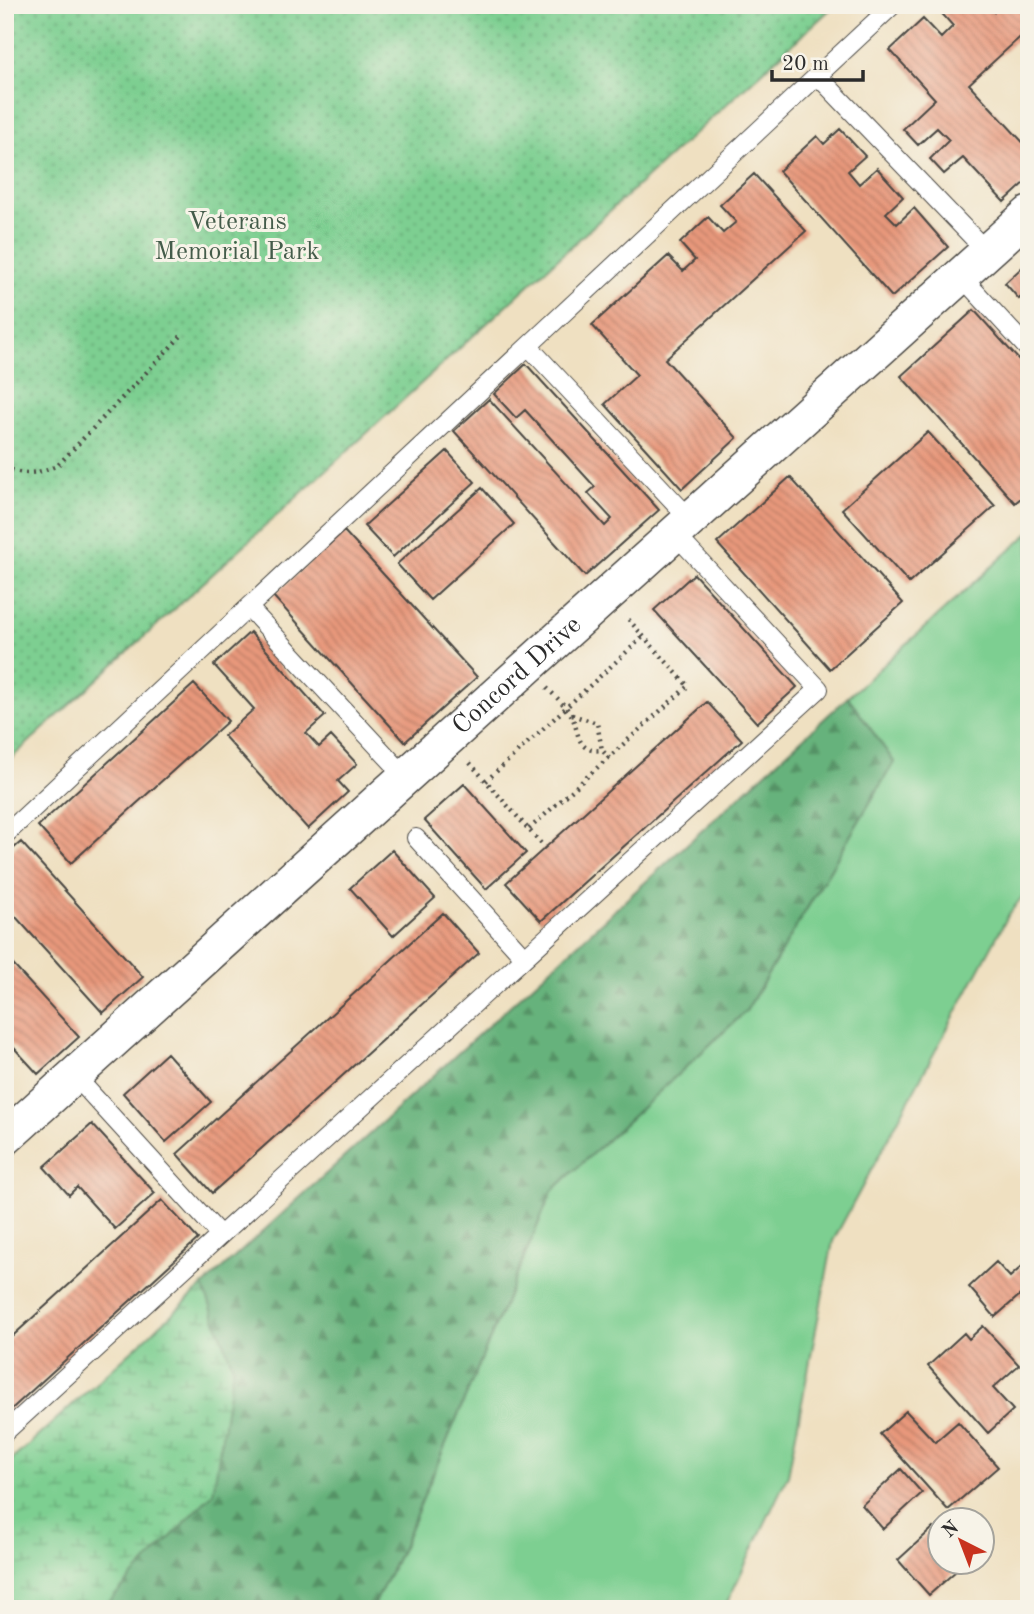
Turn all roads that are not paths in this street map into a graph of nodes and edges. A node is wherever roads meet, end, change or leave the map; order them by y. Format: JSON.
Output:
{"nodes":[{"id":1,"x":893,"y":5,"type":"edge"},
{"id":2,"x":818,"y":76,"type":"junction"},
{"id":3,"x":1029,"y":214,"type":"edge"},
{"id":4,"x":987,"y":252,"type":"junction"},
{"id":5,"x":961,"y":276,"type":"junction"},
{"id":6,"x":529,"y":347,"type":"junction"},
{"id":7,"x":1029,"y":351,"type":"edge"},
{"id":8,"x":683,"y":527,"type":"junction"},
{"id":9,"x":250,"y":609,"type":"junction"},
{"id":10,"x":406,"y":777,"type":"junction"},
{"id":11,"x":5,"y":835,"type":"edge"},
{"id":12,"x":416,"y":838,"type":"dead end"},
{"id":13,"x":524,"y":957,"type":"junction"},
{"id":14,"x":75,"y":1076,"type":"junction"},
{"id":15,"x":5,"y":1139,"type":"edge"},
{"id":16,"x":220,"y":1235,"type":"junction"},
{"id":17,"x":5,"y":1432,"type":"edge"}],
"edges":[{"from":1,"to":2,"type":"lane"},
{"from":2,"to":4,"type":"lane"},
{"from":2,"to":6,"type":"lane"},
{"from":3,"to":4,"type":"street","name":"Concord Drive"},
{"from":4,"to":5,"type":"street","name":"Concord Drive"},
{"from":5,"to":7,"type":"lane"},
{"from":5,"to":8,"type":"street","name":"Concord Drive"},
{"from":6,"to":8,"type":"lane"},
{"from":6,"to":9,"type":"lane"},
{"from":8,"to":10,"type":"street","name":"Concord Drive"},
{"from":8,"to":13,"type":"lane"},
{"from":9,"to":10,"type":"lane"},
{"from":9,"to":11,"type":"lane"},
{"from":10,"to":14,"type":"street","name":"Concord Drive"},
{"from":12,"to":13,"type":"lane"},
{"from":13,"to":16,"type":"lane"},
{"from":14,"to":15,"type":"street","name":"Concord Drive"},
{"from":14,"to":16,"type":"lane"},
{"from":16,"to":17,"type":"lane"}]}
